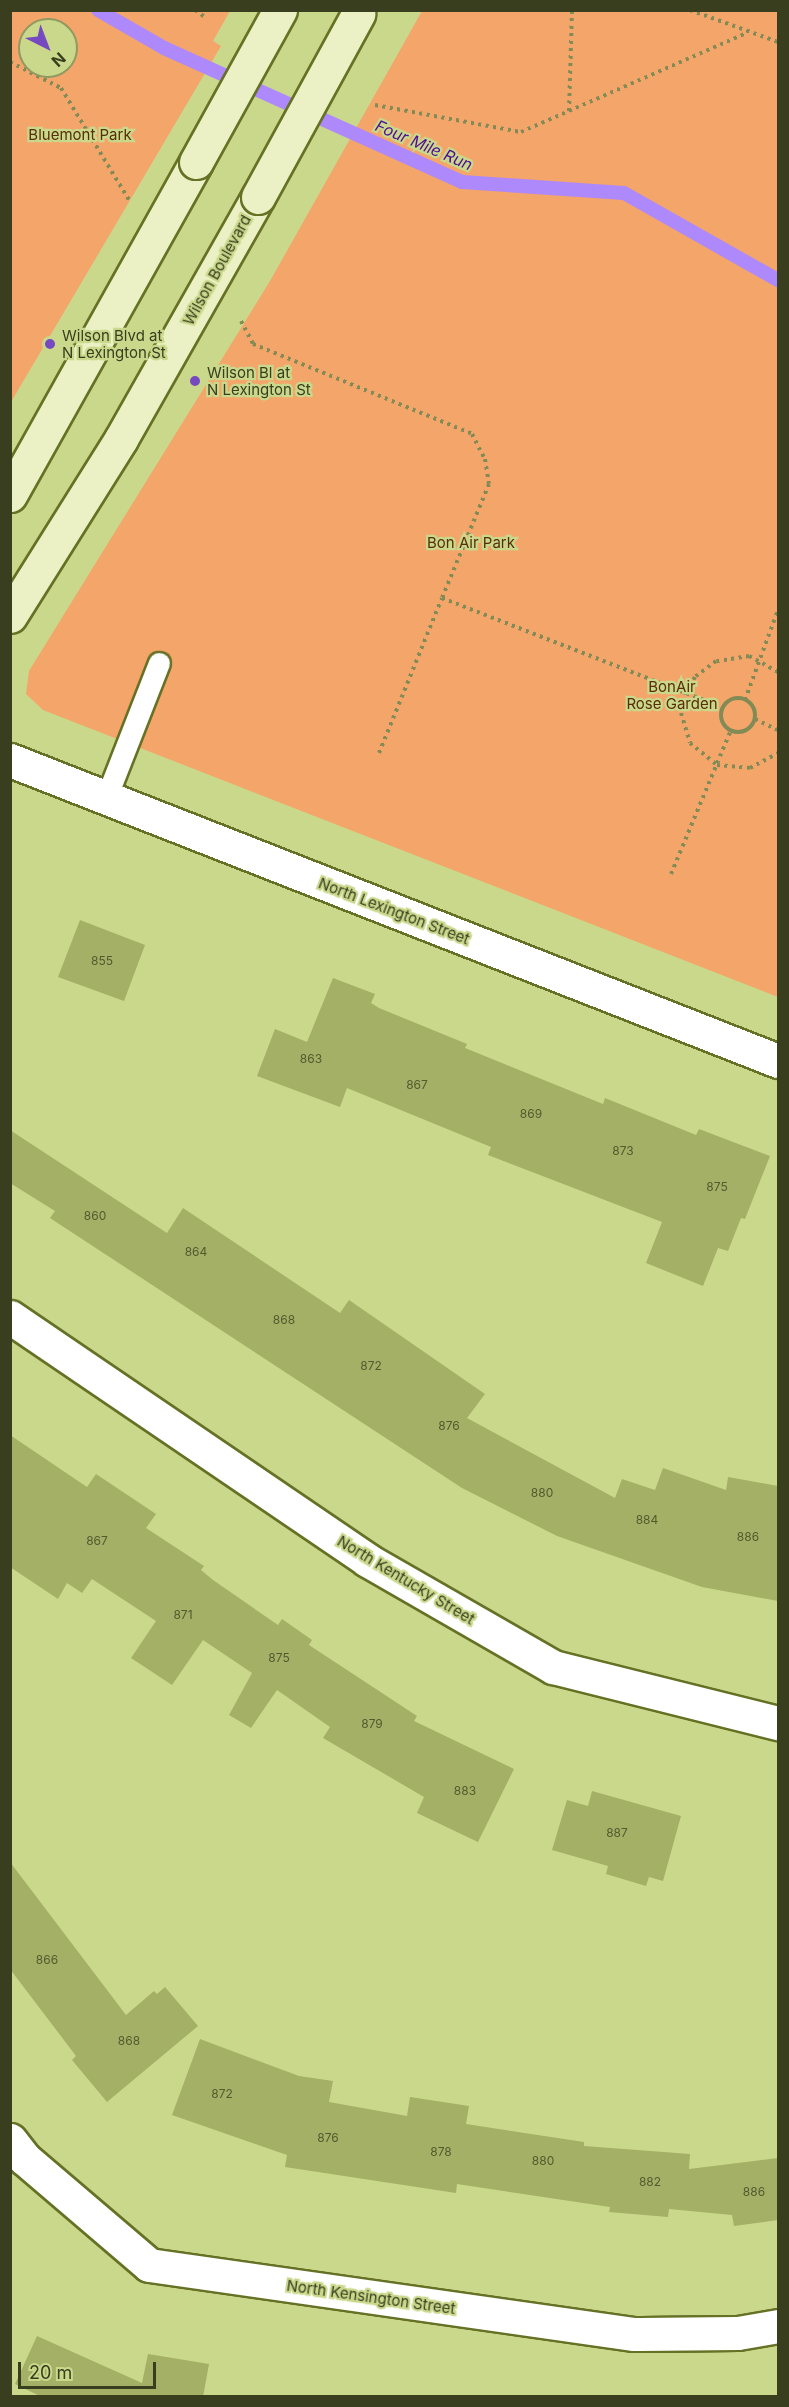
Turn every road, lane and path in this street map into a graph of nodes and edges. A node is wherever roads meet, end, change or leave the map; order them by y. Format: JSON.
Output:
{"nodes":[{"id":1,"x":195,"y":10,"type":"edge"},
{"id":2,"x":280,"y":10,"type":"edge"},
{"id":3,"x":572,"y":10,"type":"edge"},
{"id":4,"x":690,"y":10,"type":"edge"},
{"id":5,"x":359,"y":12,"type":"edge"},
{"id":6,"x":206,"y":18,"type":"dead end"},
{"id":7,"x":747,"y":33,"type":"junction"},
{"id":8,"x":778,"y":42,"type":"edge"},
{"id":9,"x":10,"y":62,"type":"edge"},
{"id":10,"x":375,"y":105,"type":"dead end"},
{"id":11,"x":569,"y":111,"type":"junction"},
{"id":12,"x":129,"y":201,"type":"dead end"},
{"id":13,"x":241,"y":321,"type":"dead end"},
{"id":14,"x":10,"y":495,"type":"edge"},
{"id":15,"x":442,"y":598,"type":"junction"},
{"id":16,"x":778,"y":610,"type":"edge"},
{"id":17,"x":10,"y":616,"type":"edge"},
{"id":18,"x":758,"y":658,"type":"junction"},
{"id":19,"x":159,"y":663,"type":"dead end"},
{"id":20,"x":778,"y":672,"type":"edge"},
{"id":21,"x":686,"y":692,"type":"junction"},
{"id":22,"x":745,"y":700,"type":"junction"},
{"id":23,"x":722,"y":707,"type":"junction"},
{"id":24,"x":754,"y":719,"type":"junction"},
{"id":25,"x":730,"y":730,"type":"junction"},
{"id":26,"x":778,"y":730,"type":"edge"},
{"id":27,"x":379,"y":753,"type":"dead end"},
{"id":28,"x":778,"y":753,"type":"edge"},
{"id":29,"x":10,"y":760,"type":"edge"},
{"id":30,"x":717,"y":765,"type":"junction"},
{"id":31,"x":106,"y":798,"type":"junction"},
{"id":32,"x":671,"y":874,"type":"dead end"},
{"id":33,"x":778,"y":1060,"type":"edge"},
{"id":34,"x":10,"y":1317,"type":"edge"},
{"id":35,"x":778,"y":1723,"type":"edge"},
{"id":36,"x":10,"y":2140,"type":"edge"},
{"id":37,"x":778,"y":2326,"type":"edge"}],
"edges":[{"from":1,"to":6,"type":"path"},
{"from":2,"to":14,"type":"main road","bridge":true},
{"from":3,"to":11,"type":"path"},
{"from":4,"to":7,"type":"path"},
{"from":5,"to":17,"type":"main road","name":"Wilson Boulevard","bridge":true},
{"from":7,"to":8,"type":"path"},
{"from":7,"to":11,"type":"path"},
{"from":9,"to":12,"type":"path"},
{"from":10,"to":11,"type":"path"},
{"from":13,"to":15,"type":"path"},
{"from":15,"to":21,"type":"path"},
{"from":15,"to":27,"type":"path"},
{"from":16,"to":18,"type":"path"},
{"from":18,"to":20,"type":"path"},
{"from":18,"to":21,"type":"path"},
{"from":18,"to":22,"type":"path"},
{"from":19,"to":31,"type":"lane"},
{"from":21,"to":23,"type":"path"},
{"from":21,"to":30,"type":"path"},
{"from":22,"to":23,"type":"path"},
{"from":22,"to":24,"type":"path"},
{"from":23,"to":25,"type":"path"},
{"from":24,"to":25,"type":"path"},
{"from":24,"to":26,"type":"path"},
{"from":25,"to":30,"type":"path"},
{"from":28,"to":30,"type":"path"},
{"from":29,"to":31,"type":"street","name":"North Lexington Street"},
{"from":30,"to":32,"type":"path"},
{"from":31,"to":33,"type":"street","name":"North Lexington Street"},
{"from":34,"to":35,"type":"street","name":"North Kentucky Street"},
{"from":36,"to":37,"type":"street","name":"North Kensington Street"}]}
